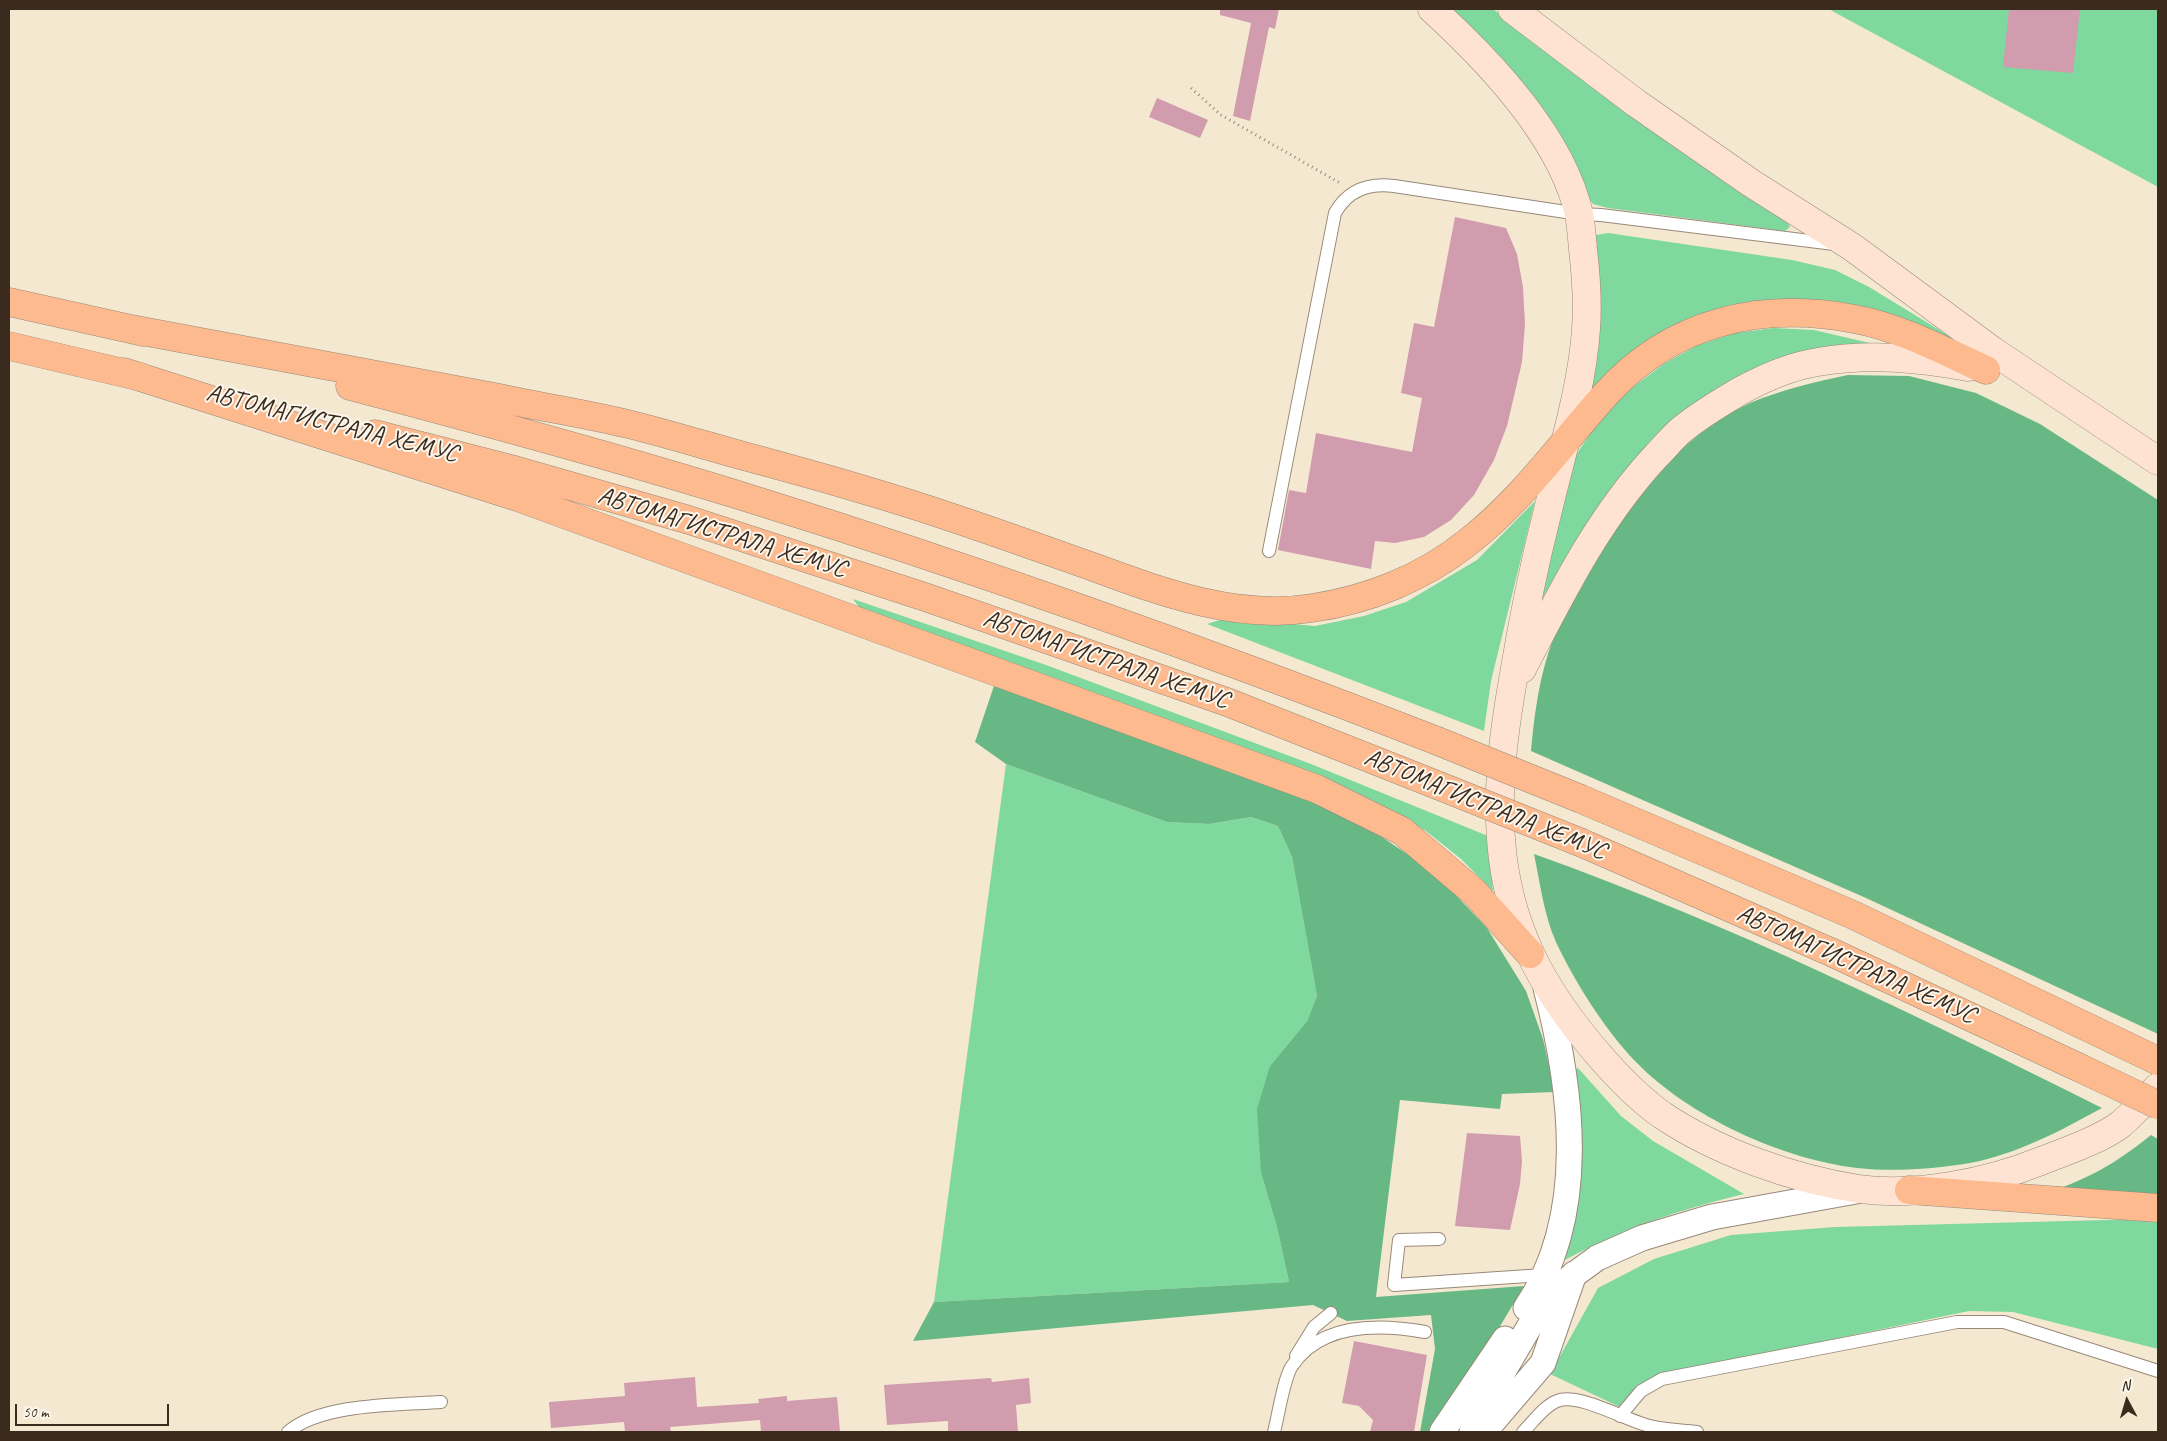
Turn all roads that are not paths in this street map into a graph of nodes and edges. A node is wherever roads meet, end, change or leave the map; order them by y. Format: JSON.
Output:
{"nodes":[{"id":1,"x":1432,"y":9,"type":"edge"},
{"id":2,"x":1512,"y":9,"type":"edge"},
{"id":3,"x":1579,"y":214,"type":"junction"},
{"id":4,"x":1852,"y":246,"type":"junction"},
{"id":5,"x":9,"y":302,"type":"edge"},
{"id":6,"x":126,"y":328,"type":"junction"},
{"id":7,"x":9,"y":346,"type":"edge"},
{"id":8,"x":1986,"y":370,"type":"junction"},
{"id":9,"x":124,"y":372,"type":"junction"},
{"id":10,"x":2064,"y":398,"type":"junction"},
{"id":11,"x":1564,"y":443,"type":"junction"},
{"id":12,"x":2158,"y":461,"type":"edge"},
{"id":13,"x":1269,"y":551,"type":"dead end"},
{"id":14,"x":1511,"y":690,"type":"junction"},
{"id":15,"x":1530,"y":954,"type":"junction"},
{"id":16,"x":1546,"y":988,"type":"junction"},
{"id":17,"x":2158,"y":1061,"type":"edge"},
{"id":18,"x":2158,"y":1087,"type":"edge"},
{"id":19,"x":2158,"y":1098,"type":"edge"},
{"id":20,"x":2158,"y":1105,"type":"edge"},
{"id":21,"x":2119,"y":1126,"type":"junction"},
{"id":22,"x":1863,"y":1190,"type":"junction"},
{"id":23,"x":1909,"y":1190,"type":"junction"},
{"id":24,"x":2158,"y":1208,"type":"edge"},
{"id":25,"x":1439,"y":1239,"type":"dead end"},
{"id":26,"x":1574,"y":1274,"type":"junction"},
{"id":27,"x":1543,"y":1275,"type":"junction"},
{"id":28,"x":1331,"y":1313,"type":"dead end"},
{"id":29,"x":1425,"y":1332,"type":"dead end"},
{"id":30,"x":1291,"y":1367,"type":"junction"},
{"id":31,"x":2158,"y":1371,"type":"edge"},
{"id":32,"x":441,"y":1402,"type":"dead end"},
{"id":33,"x":1620,"y":1416,"type":"junction"},
{"id":34,"x":288,"y":1432,"type":"edge"},
{"id":35,"x":1274,"y":1432,"type":"edge"},
{"id":36,"x":1442,"y":1432,"type":"edge"},
{"id":37,"x":1472,"y":1432,"type":"edge"},
{"id":38,"x":1477,"y":1432,"type":"edge"},
{"id":39,"x":1484,"y":1432,"type":"edge"},
{"id":40,"x":1523,"y":1432,"type":"edge"},
{"id":41,"x":1696,"y":1432,"type":"edge"}],
"edges":[{"from":1,"to":3,"type":"main road"},
{"from":2,"to":4,"type":"main road"},
{"from":3,"to":4,"type":"lane"},
{"from":3,"to":11,"type":"main road"},
{"from":3,"to":13,"type":"lane"},
{"from":4,"to":10,"type":"main road"},
{"from":5,"to":6,"type":"highway","name":"АВТОМАГИСТРАЛА ХЕМУС"},
{"from":6,"to":11,"type":"highway"},
{"from":6,"to":17,"type":"highway","name":"АВТОМАГИСТРАЛА ХЕМУС","bridge":true},
{"from":7,"to":9,"type":"highway","name":"АВТОМАГИСТРАЛА ХЕМУС"},
{"from":8,"to":10,"type":"main road"},
{"from":8,"to":11,"type":"highway"},
{"from":8,"to":14,"type":"main road"},
{"from":9,"to":15,"type":"highway"},
{"from":9,"to":20,"type":"highway","name":"АВТОМАГИСТРАЛА ХЕМУС","bridge":true},
{"from":10,"to":12,"type":"main road"},
{"from":11,"to":14,"type":"main road"},
{"from":14,"to":15,"type":"main road"},
{"from":15,"to":16,"type":"main road"},
{"from":16,"to":22,"type":"main road"},
{"from":16,"to":27,"type":"street"},
{"from":18,"to":21,"type":"main road"},
{"from":19,"to":21,"type":"main road"},
{"from":21,"to":23,"type":"main road"},
{"from":22,"to":23,"type":"main road"},
{"from":22,"to":26,"type":"street"},
{"from":23,"to":24,"type":"highway"},
{"from":25,"to":27,"type":"lane"},
{"from":26,"to":37,"type":"street"},
{"from":26,"to":38,"type":"street"},
{"from":26,"to":39,"type":"street"},
{"from":27,"to":36,"type":"street"},
{"from":28,"to":30,"type":"lane"},
{"from":29,"to":30,"type":"lane"},
{"from":30,"to":35,"type":"lane"},
{"from":31,"to":33,"type":"lane"},
{"from":32,"to":34,"type":"lane"},
{"from":33,"to":40,"type":"lane"},
{"from":33,"to":41,"type":"lane"}]}
